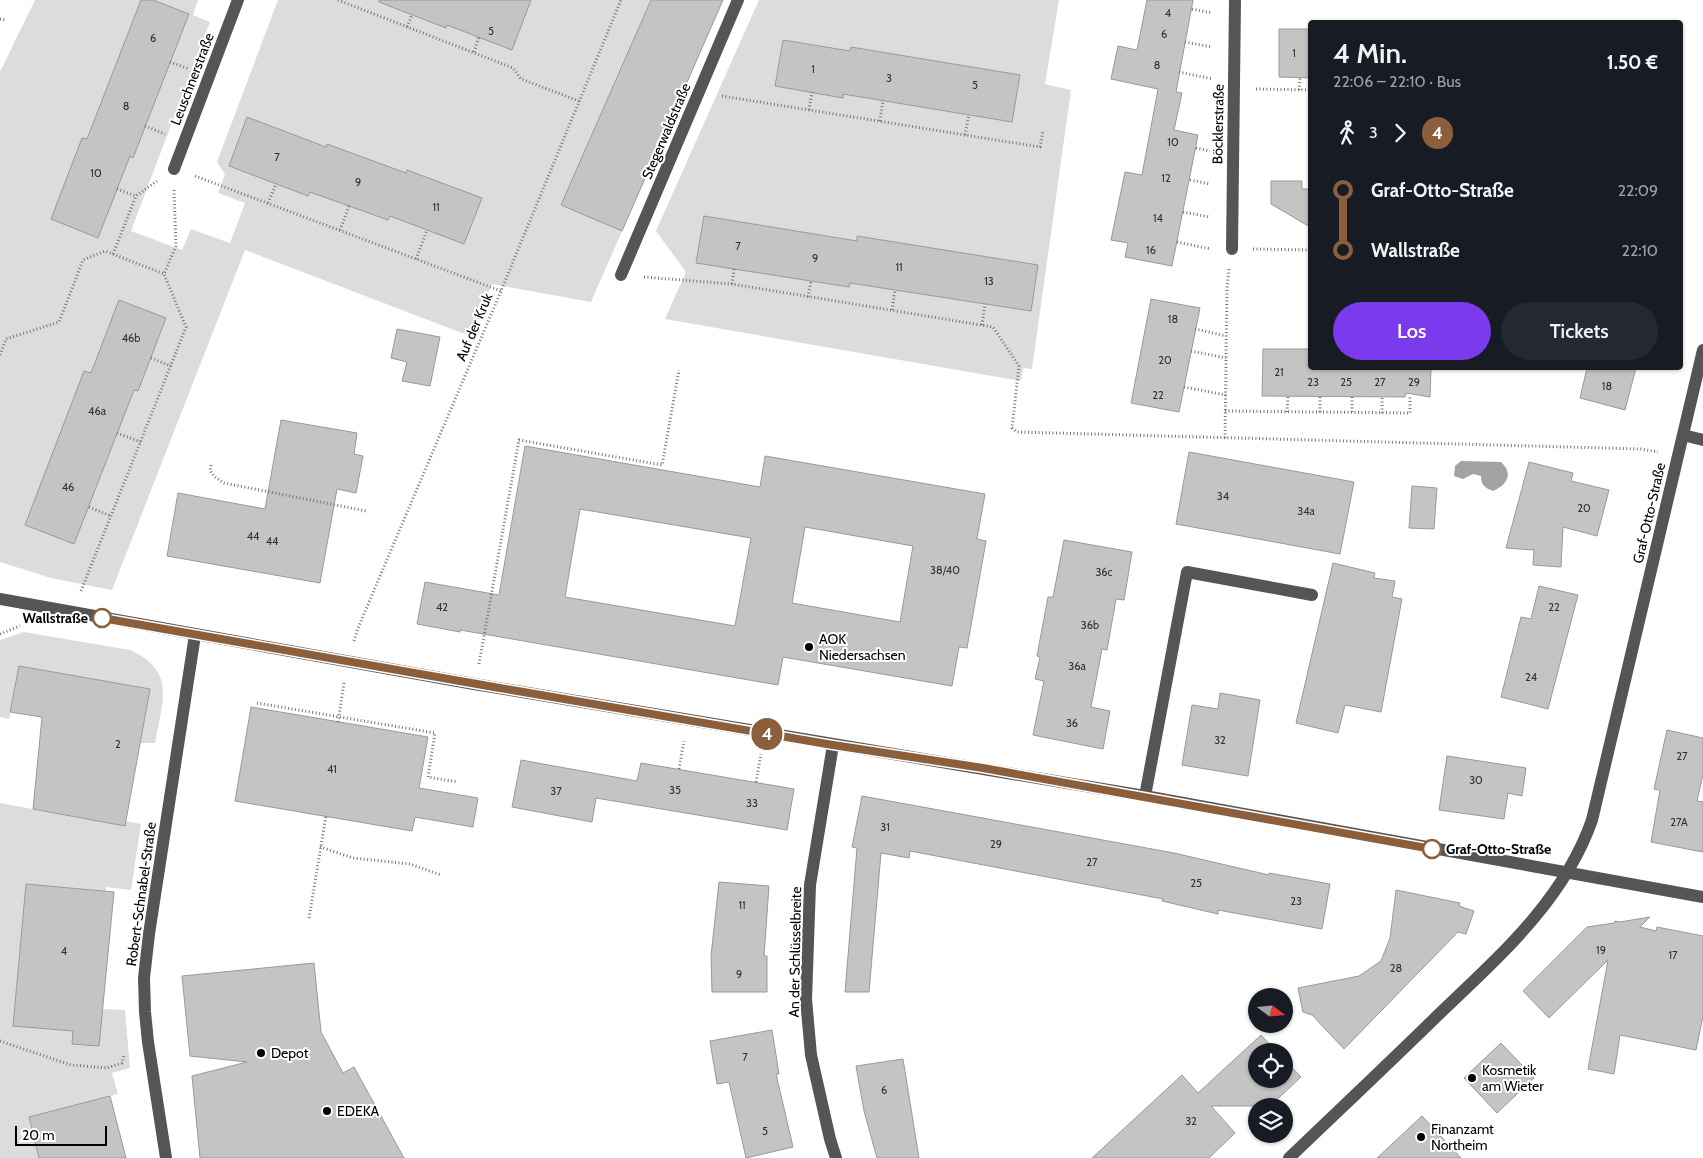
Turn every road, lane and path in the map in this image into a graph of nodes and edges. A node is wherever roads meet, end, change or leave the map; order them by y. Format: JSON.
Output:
{"nodes":[{"id":1,"x":238,"y":0,"type":"edge"},
{"id":2,"x":338,"y":0,"type":"edge"},
{"id":3,"x":622,"y":0,"type":"edge"},
{"id":4,"x":738,"y":0,"type":"edge"},
{"id":5,"x":1235,"y":0,"type":"edge"},
{"id":6,"x":412,"y":15,"type":"dead end"},
{"id":7,"x":0,"y":19,"type":"edge"},
{"id":8,"x":6,"y":20,"type":"dead end"},
{"id":9,"x":407,"y":27,"type":"junction"},
{"id":10,"x":480,"y":37,"type":"dead end"},
{"id":11,"x":1185,"y":42,"type":"dead end"},
{"id":12,"x":474,"y":52,"type":"junction"},
{"id":13,"x":1234,"y":52,"type":"junction"},
{"id":14,"x":1179,"y":72,"type":"dead end"},
{"id":15,"x":1300,"y":77,"type":"dead end"},
{"id":16,"x":1234,"y":89,"type":"junction"},
{"id":17,"x":1299,"y":90,"type":"junction"},
{"id":18,"x":1308,"y":90,"type":"edge"},
{"id":19,"x":699,"y":92,"type":"junction"},
{"id":20,"x":812,"y":92,"type":"dead end"},
{"id":21,"x":883,"y":100,"type":"dead end"},
{"id":22,"x":579,"y":101,"type":"junction"},
{"id":23,"x":809,"y":110,"type":"junction"},
{"id":24,"x":969,"y":114,"type":"dead end"},
{"id":25,"x":880,"y":121,"type":"junction"},
{"id":26,"x":1043,"y":131,"type":"dead end"},
{"id":27,"x":965,"y":135,"type":"junction"},
{"id":28,"x":174,"y":169,"type":"junction"},
{"id":29,"x":276,"y":184,"type":"dead end"},
{"id":30,"x":116,"y":189,"type":"dead end"},
{"id":31,"x":136,"y":196,"type":"junction"},
{"id":32,"x":268,"y":203,"type":"junction"},
{"id":33,"x":349,"y":206,"type":"dead end"},
{"id":34,"x":340,"y":230,"type":"junction"},
{"id":35,"x":427,"y":230,"type":"dead end"},
{"id":36,"x":1177,"y":242,"type":"dead end"},
{"id":37,"x":1232,"y":249,"type":"junction"},
{"id":38,"x":1308,"y":250,"type":"edge"},
{"id":39,"x":113,"y":254,"type":"junction"},
{"id":40,"x":416,"y":260,"type":"junction"},
{"id":41,"x":734,"y":269,"type":"dead end"},
{"id":42,"x":164,"y":274,"type":"junction"},
{"id":43,"x":621,"y":275,"type":"joint"},
{"id":44,"x":811,"y":281,"type":"dead end"},
{"id":45,"x":732,"y":284,"type":"junction"},
{"id":46,"x":895,"y":290,"type":"dead end"},
{"id":47,"x":501,"y":291,"type":"junction"},
{"id":48,"x":808,"y":297,"type":"junction"},
{"id":49,"x":985,"y":304,"type":"dead end"},
{"id":50,"x":892,"y":310,"type":"junction"},
{"id":51,"x":982,"y":325,"type":"junction"},
{"id":52,"x":1196,"y":330,"type":"dead end"},
{"id":53,"x":1226,"y":336,"type":"junction"},
{"id":54,"x":1703,"y":350,"type":"edge"},
{"id":55,"x":1192,"y":351,"type":"dead end"},
{"id":56,"x":0,"y":355,"type":"edge"},
{"id":57,"x":151,"y":358,"type":"dead end"},
{"id":58,"x":1226,"y":358,"type":"junction"},
{"id":59,"x":171,"y":366,"type":"junction"},
{"id":60,"x":679,"y":370,"type":"dead end"},
{"id":61,"x":1184,"y":387,"type":"dead end"},
{"id":62,"x":1226,"y":395,"type":"junction"},
{"id":63,"x":1288,"y":396,"type":"dead end"},
{"id":64,"x":1320,"y":396,"type":"dead end"},
{"id":65,"x":1352,"y":397,"type":"dead end"},
{"id":66,"x":1382,"y":397,"type":"dead end"},
{"id":67,"x":1410,"y":397,"type":"dead end"},
{"id":68,"x":1226,"y":411,"type":"junction"},
{"id":69,"x":1287,"y":412,"type":"junction"},
{"id":70,"x":1320,"y":412,"type":"junction"},
{"id":71,"x":1352,"y":412,"type":"junction"},
{"id":72,"x":1382,"y":413,"type":"junction"},
{"id":73,"x":117,"y":433,"type":"dead end"},
{"id":74,"x":1683,"y":435,"type":"junction"},
{"id":75,"x":1225,"y":438,"type":"junction"},
{"id":76,"x":1703,"y":440,"type":"edge"},
{"id":77,"x":141,"y":442,"type":"junction"},
{"id":78,"x":1678,"y":455,"type":"junction"},
{"id":79,"x":211,"y":465,"type":"dead end"},
{"id":80,"x":89,"y":507,"type":"dead end"},
{"id":81,"x":366,"y":511,"type":"dead end"},
{"id":82,"x":112,"y":516,"type":"junction"},
{"id":83,"x":1312,"y":595,"type":"dead end"},
{"id":84,"x":0,"y":599,"type":"edge"},
{"id":85,"x":73,"y":613,"type":"junction"},
{"id":86,"x":195,"y":634,"type":"junction"},
{"id":87,"x":348,"y":662,"type":"junction"},
{"id":88,"x":474,"y":684,"type":"junction"},
{"id":89,"x":257,"y":703,"type":"dead end"},
{"id":90,"x":339,"y":717,"type":"junction"},
{"id":91,"x":688,"y":720,"type":"junction"},
{"id":92,"x":338,"y":722,"type":"dead end"},
{"id":93,"x":764,"y":733,"type":"junction"},
{"id":94,"x":833,"y":745,"type":"junction"},
{"id":95,"x":679,"y":769,"type":"dead end"},
{"id":96,"x":458,"y":782,"type":"dead end"},
{"id":97,"x":756,"y":782,"type":"dead end"},
{"id":98,"x":1145,"y":796,"type":"junction"},
{"id":99,"x":326,"y":816,"type":"dead end"},
{"id":100,"x":320,"y":848,"type":"junction"},
{"id":101,"x":1567,"y":873,"type":"junction"},
{"id":102,"x":441,"y":875,"type":"dead end"},
{"id":103,"x":1703,"y":897,"type":"edge"},
{"id":104,"x":309,"y":918,"type":"dead end"},
{"id":105,"x":0,"y":1042,"type":"edge"},
{"id":106,"x":124,"y":1055,"type":"dead end"},
{"id":107,"x":166,"y":1158,"type":"edge"},
{"id":108,"x":836,"y":1158,"type":"edge"},
{"id":109,"x":1289,"y":1158,"type":"edge"}],
"edges":[{"from":1,"to":28,"type":"street","name":"Leuschnerstraße"},
{"from":2,"to":9,"type":"path"},
{"from":3,"to":22,"type":"path","name":"Auf der Kruk"},
{"from":4,"to":19,"type":"street","name":"Stegerwaldstraße"},
{"from":5,"to":13,"type":"street","name":"Böcklerstraße"},
{"from":6,"to":9,"type":"path"},
{"from":7,"to":8,"type":"path"},
{"from":9,"to":12,"type":"path"},
{"from":10,"to":12,"type":"path"},
{"from":11,"to":13,"type":"path"},
{"from":12,"to":22,"type":"path"},
{"from":13,"to":16,"type":"street","name":"Böcklerstraße"},
{"from":14,"to":16,"type":"path"},
{"from":15,"to":17,"type":"path"},
{"from":16,"to":17,"type":"path"},
{"from":16,"to":37,"type":"street","name":"Böcklerstraße"},
{"from":17,"to":18,"type":"path"},
{"from":19,"to":23,"type":"path"},
{"from":19,"to":43,"type":"street","name":"Stegerwaldstraße"},
{"from":20,"to":23,"type":"path"},
{"from":21,"to":25,"type":"path"},
{"from":22,"to":47,"type":"path","name":"Auf der Kruk"},
{"from":23,"to":25,"type":"path"},
{"from":24,"to":27,"type":"path"},
{"from":25,"to":27,"type":"path"},
{"from":26,"to":27,"type":"path"},
{"from":28,"to":31,"type":"path"},
{"from":28,"to":32,"type":"path"},
{"from":28,"to":42,"type":"path"},
{"from":29,"to":32,"type":"path"},
{"from":30,"to":31,"type":"path"},
{"from":31,"to":39,"type":"path"},
{"from":32,"to":34,"type":"path"},
{"from":33,"to":34,"type":"path"},
{"from":34,"to":40,"type":"path"},
{"from":35,"to":40,"type":"path"},
{"from":36,"to":37,"type":"path"},
{"from":37,"to":38,"type":"path"},
{"from":37,"to":53,"type":"path"},
{"from":39,"to":42,"type":"path"},
{"from":39,"to":56,"type":"path"},
{"from":40,"to":47,"type":"path"},
{"from":41,"to":45,"type":"path"},
{"from":42,"to":59,"type":"path"},
{"from":43,"to":45,"type":"path"},
{"from":44,"to":48,"type":"path"},
{"from":45,"to":48,"type":"path"},
{"from":46,"to":50,"type":"path"},
{"from":47,"to":87,"type":"path","name":"Auf der Kruk"},
{"from":48,"to":50,"type":"path"},
{"from":49,"to":51,"type":"path"},
{"from":50,"to":51,"type":"path"},
{"from":51,"to":75,"type":"path"},
{"from":52,"to":53,"type":"path"},
{"from":53,"to":58,"type":"path"},
{"from":54,"to":74,"type":"street","name":"Graf-Otto-Straße"},
{"from":55,"to":58,"type":"path"},
{"from":57,"to":59,"type":"path"},
{"from":58,"to":62,"type":"path"},
{"from":59,"to":77,"type":"path"},
{"from":60,"to":88,"type":"path"},
{"from":61,"to":62,"type":"path"},
{"from":62,"to":68,"type":"path"},
{"from":63,"to":69,"type":"path"},
{"from":64,"to":70,"type":"path"},
{"from":65,"to":71,"type":"path"},
{"from":66,"to":72,"type":"path"},
{"from":67,"to":72,"type":"path"},
{"from":68,"to":69,"type":"path"},
{"from":68,"to":75,"type":"path"},
{"from":69,"to":70,"type":"path"},
{"from":70,"to":71,"type":"path"},
{"from":71,"to":72,"type":"path"},
{"from":73,"to":77,"type":"path"},
{"from":74,"to":76,"type":"street"},
{"from":74,"to":78,"type":"street","name":"Graf-Otto-Straße"},
{"from":75,"to":78,"type":"path"},
{"from":77,"to":82,"type":"path"},
{"from":78,"to":101,"type":"street","name":"Graf-Otto-Straße"},
{"from":79,"to":81,"type":"path"},
{"from":80,"to":82,"type":"path"},
{"from":82,"to":85,"type":"path"},
{"from":83,"to":98,"type":"street"},
{"from":84,"to":85,"type":"street"},
{"from":85,"to":86,"type":"street"},
{"from":86,"to":87,"type":"street"},
{"from":86,"to":107,"type":"street","name":"Robert-Schnabel-Straße"},
{"from":87,"to":88,"type":"street"},
{"from":87,"to":90,"type":"path","name":"Auf der Kruk"},
{"from":88,"to":91,"type":"street"},
{"from":89,"to":90,"type":"path"},
{"from":90,"to":92,"type":"path","name":"Auf der Kruk"},
{"from":90,"to":96,"type":"path"},
{"from":91,"to":93,"type":"street"},
{"from":91,"to":95,"type":"path"},
{"from":93,"to":94,"type":"street"},
{"from":93,"to":97,"type":"path"},
{"from":94,"to":98,"type":"street"},
{"from":94,"to":108,"type":"street","name":"An der Schlüsselbreite"},
{"from":98,"to":101,"type":"street"},
{"from":99,"to":100,"type":"path"},
{"from":100,"to":102,"type":"path"},
{"from":100,"to":104,"type":"path"},
{"from":101,"to":103,"type":"street"},
{"from":101,"to":109,"type":"street","name":"Graf-Otto-Straße"},
{"from":105,"to":106,"type":"path"}]}
